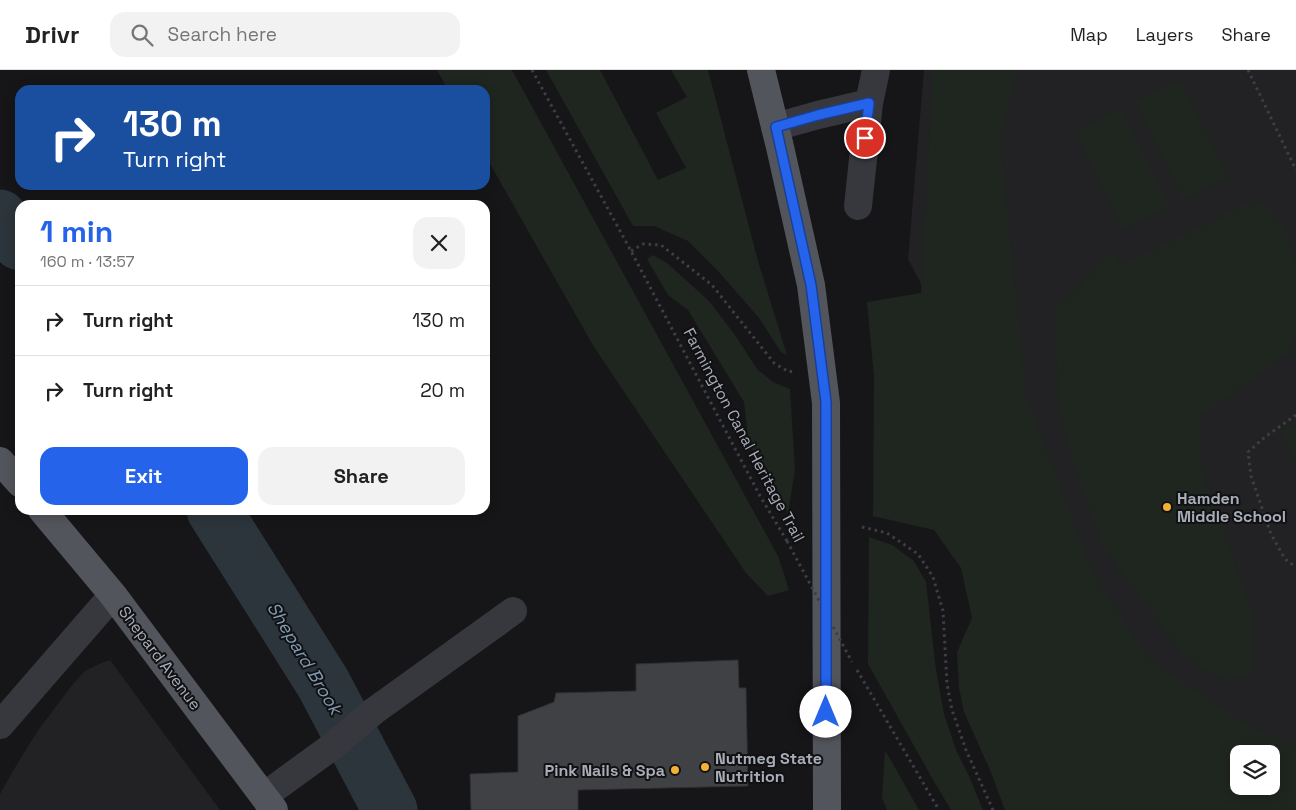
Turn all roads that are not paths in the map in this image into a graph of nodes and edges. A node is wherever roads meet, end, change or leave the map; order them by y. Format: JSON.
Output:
{"nodes":[{"id":1,"x":761,"y":70,"type":"edge"},
{"id":2,"x":876,"y":70,"type":"edge"},
{"id":3,"x":869,"y":103,"type":"junction"},
{"id":4,"x":776,"y":127,"type":"junction"},
{"id":5,"x":858,"y":206,"type":"dead end"},
{"id":6,"x":0,"y":461,"type":"edge"},
{"id":7,"x":15,"y":478,"type":"edge"},
{"id":8,"x":46,"y":515,"type":"edge"},
{"id":9,"x":113,"y":595,"type":"junction"},
{"id":10,"x":514,"y":611,"type":"dead end"},
{"id":11,"x":0,"y":725,"type":"edge"},
{"id":12,"x":269,"y":803,"type":"edge"},
{"id":13,"x":827,"y":810,"type":"edge"}],
"edges":[{"from":1,"to":4,"type":"main road"},
{"from":2,"to":3,"type":"lane"},
{"from":3,"to":4,"type":"lane"},
{"from":3,"to":5,"type":"lane"},
{"from":4,"to":13,"type":"main road"},
{"from":6,"to":7,"type":"main road"},
{"from":8,"to":9,"type":"main road","name":"Shepard Avenue"},
{"from":9,"to":11,"type":"lane"},
{"from":9,"to":12,"type":"main road","name":"Shepard Avenue"},
{"from":10,"to":12,"type":"lane"}]}
